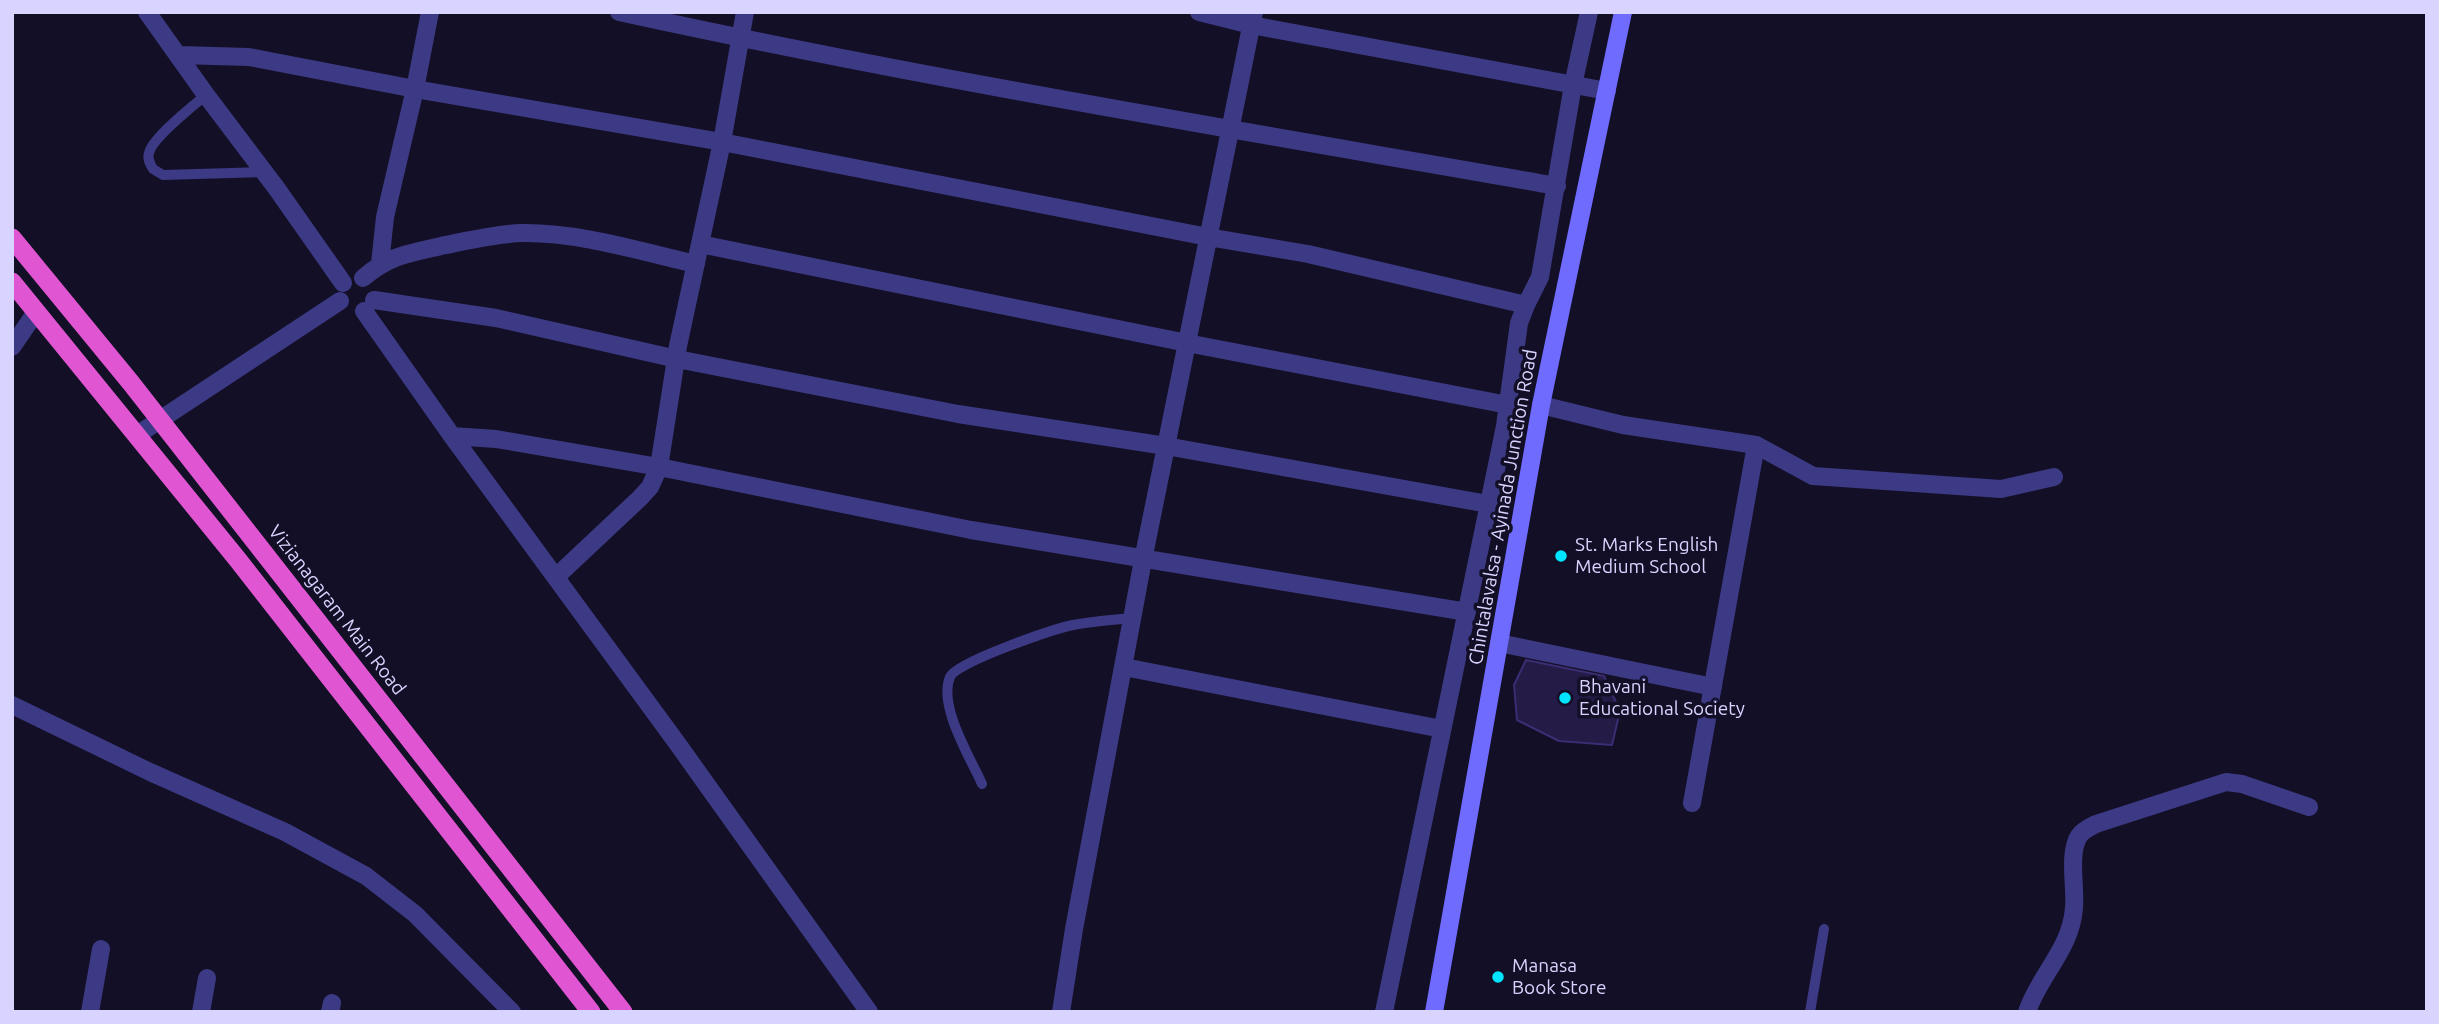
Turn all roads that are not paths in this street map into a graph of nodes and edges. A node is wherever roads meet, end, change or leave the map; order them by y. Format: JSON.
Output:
{"nodes":[{"id":1,"x":147,"y":12,"type":"edge"},
{"id":2,"x":430,"y":12,"type":"edge"},
{"id":3,"x":619,"y":12,"type":"edge"},
{"id":4,"x":744,"y":12,"type":"edge"},
{"id":5,"x":1199,"y":12,"type":"edge"},
{"id":6,"x":1589,"y":12,"type":"edge"},
{"id":7,"x":1623,"y":12,"type":"edge"},
{"id":8,"x":1252,"y":18,"type":"edge"},
{"id":9,"x":740,"y":39,"type":"junction"},
{"id":10,"x":179,"y":55,"type":"junction"},
{"id":11,"x":1573,"y":85,"type":"junction"},
{"id":12,"x":415,"y":89,"type":"junction"},
{"id":13,"x":1607,"y":91,"type":"junction"},
{"id":14,"x":206,"y":95,"type":"junction"},
{"id":15,"x":1230,"y":129,"type":"junction"},
{"id":16,"x":722,"y":142,"type":"junction"},
{"id":17,"x":265,"y":172,"type":"junction"},
{"id":18,"x":1557,"y":186,"type":"junction"},
{"id":19,"x":1208,"y":237,"type":"junction"},
{"id":20,"x":12,"y":238,"type":"edge"},
{"id":21,"x":700,"y":244,"type":"junction"},
{"id":22,"x":380,"y":264,"type":"junction"},
{"id":23,"x":696,"y":264,"type":"junction"},
{"id":24,"x":363,"y":278,"type":"junction"},
{"id":25,"x":12,"y":282,"type":"edge"},
{"id":26,"x":343,"y":283,"type":"junction"},
{"id":27,"x":340,"y":301,"type":"junction"},
{"id":28,"x":1526,"y":304,"type":"junction"},
{"id":29,"x":369,"y":306,"type":"junction"},
{"id":30,"x":36,"y":312,"type":"junction"},
{"id":31,"x":1187,"y":343,"type":"junction"},
{"id":32,"x":12,"y":347,"type":"edge"},
{"id":33,"x":677,"y":359,"type":"junction"},
{"id":34,"x":1508,"y":405,"type":"junction"},
{"id":35,"x":1541,"y":405,"type":"junction"},
{"id":36,"x":159,"y":419,"type":"junction"},
{"id":37,"x":136,"y":435,"type":"junction"},
{"id":38,"x":452,"y":436,"type":"junction"},
{"id":39,"x":1756,"y":445,"type":"junction"},
{"id":40,"x":1166,"y":446,"type":"junction"},
{"id":41,"x":659,"y":467,"type":"junction"},
{"id":42,"x":2054,"y":477,"type":"dead end"},
{"id":43,"x":1488,"y":503,"type":"junction"},
{"id":44,"x":1143,"y":560,"type":"junction"},
{"id":45,"x":557,"y":576,"type":"junction"},
{"id":46,"x":1467,"y":612,"type":"junction"},
{"id":47,"x":1132,"y":618,"type":"junction"},
{"id":48,"x":1499,"y":643,"type":"junction"},
{"id":49,"x":1124,"y":667,"type":"junction"},
{"id":50,"x":1713,"y":687,"type":"junction"},
{"id":51,"x":12,"y":705,"type":"edge"},
{"id":52,"x":1442,"y":729,"type":"junction"},
{"id":53,"x":982,"y":784,"type":"dead end"},
{"id":54,"x":1692,"y":803,"type":"dead end"},
{"id":55,"x":2309,"y":807,"type":"dead end"},
{"id":56,"x":1824,"y":929,"type":"dead end"},
{"id":57,"x":101,"y":949,"type":"dead end"},
{"id":58,"x":207,"y":978,"type":"dead end"},
{"id":59,"x":90,"y":1012,"type":"edge"},
{"id":60,"x":201,"y":1012,"type":"edge"},
{"id":61,"x":512,"y":1012,"type":"edge"},
{"id":62,"x":590,"y":1012,"type":"edge"},
{"id":63,"x":623,"y":1012,"type":"edge"},
{"id":64,"x":869,"y":1012,"type":"edge"},
{"id":65,"x":1061,"y":1012,"type":"edge"},
{"id":66,"x":1384,"y":1012,"type":"edge"},
{"id":67,"x":1434,"y":1012,"type":"edge"},
{"id":68,"x":1810,"y":1012,"type":"edge"},
{"id":69,"x":2027,"y":1012,"type":"edge"}],
"edges":[{"from":1,"to":10,"type":"street"},
{"from":2,"to":12,"type":"street"},
{"from":3,"to":9,"type":"street"},
{"from":4,"to":9,"type":"street"},
{"from":5,"to":8,"type":"street"},
{"from":6,"to":11,"type":"street"},
{"from":7,"to":13,"type":"main road","name":"Chintalavalsa - Ayinada Junction Road"},
{"from":8,"to":11,"type":"street"},
{"from":8,"to":15,"type":"street"},
{"from":9,"to":15,"type":"street"},
{"from":9,"to":16,"type":"street"},
{"from":10,"to":12,"type":"street"},
{"from":10,"to":14,"type":"street"},
{"from":11,"to":13,"type":"street"},
{"from":11,"to":18,"type":"street"},
{"from":12,"to":16,"type":"street"},
{"from":12,"to":22,"type":"street"},
{"from":13,"to":35,"type":"main road","name":"Chintalavalsa - Ayinada Junction Road"},
{"from":14,"to":17,"type":"street"},
{"from":14,"to":17,"type":"lane"},
{"from":15,"to":18,"type":"street"},
{"from":15,"to":19,"type":"street"},
{"from":16,"to":19,"type":"street"},
{"from":16,"to":21,"type":"street"},
{"from":17,"to":26,"type":"street"},
{"from":18,"to":28,"type":"street"},
{"from":19,"to":28,"type":"street"},
{"from":19,"to":31,"type":"street"},
{"from":20,"to":36,"type":"highway","name":"Vizianagaram Main Road"},
{"from":21,"to":23,"type":"street"},
{"from":21,"to":31,"type":"street"},
{"from":22,"to":23,"type":"street"},
{"from":22,"to":24,"type":"street"},
{"from":23,"to":33,"type":"street"},
{"from":24,"to":26,"type":"street"},
{"from":24,"to":29,"type":"street"},
{"from":25,"to":30,"type":"highway"},
{"from":26,"to":27,"type":"street"},
{"from":27,"to":29,"type":"street"},
{"from":27,"to":36,"type":"street"},
{"from":28,"to":34,"type":"street"},
{"from":29,"to":33,"type":"street"},
{"from":29,"to":38,"type":"street"},
{"from":30,"to":32,"type":"street"},
{"from":30,"to":37,"type":"highway"},
{"from":31,"to":34,"type":"street"},
{"from":31,"to":40,"type":"street"},
{"from":33,"to":40,"type":"street"},
{"from":33,"to":41,"type":"street"},
{"from":34,"to":43,"type":"street"},
{"from":35,"to":39,"type":"street"},
{"from":35,"to":48,"type":"main road","name":"Chintalavalsa - Ayinada Junction Road"},
{"from":36,"to":37,"type":"street"},
{"from":36,"to":63,"type":"highway","name":"Vizianagaram Main Road"},
{"from":37,"to":62,"type":"highway"},
{"from":38,"to":41,"type":"street"},
{"from":38,"to":45,"type":"street"},
{"from":39,"to":42,"type":"street"},
{"from":39,"to":50,"type":"street"},
{"from":40,"to":43,"type":"street"},
{"from":40,"to":44,"type":"street"},
{"from":41,"to":44,"type":"street"},
{"from":41,"to":45,"type":"street"},
{"from":43,"to":46,"type":"street"},
{"from":44,"to":46,"type":"street"},
{"from":44,"to":47,"type":"street"},
{"from":45,"to":64,"type":"street"},
{"from":46,"to":52,"type":"street"},
{"from":47,"to":49,"type":"street"},
{"from":47,"to":53,"type":"lane"},
{"from":48,"to":50,"type":"street"},
{"from":48,"to":67,"type":"main road","name":"Chintalavalsa - Ayinada Junction Road"},
{"from":49,"to":52,"type":"street"},
{"from":49,"to":65,"type":"street"},
{"from":50,"to":54,"type":"street"},
{"from":51,"to":61,"type":"street"},
{"from":52,"to":66,"type":"street"},
{"from":55,"to":69,"type":"street"},
{"from":56,"to":68,"type":"lane"},
{"from":57,"to":59,"type":"street"},
{"from":58,"to":60,"type":"street"}]}
